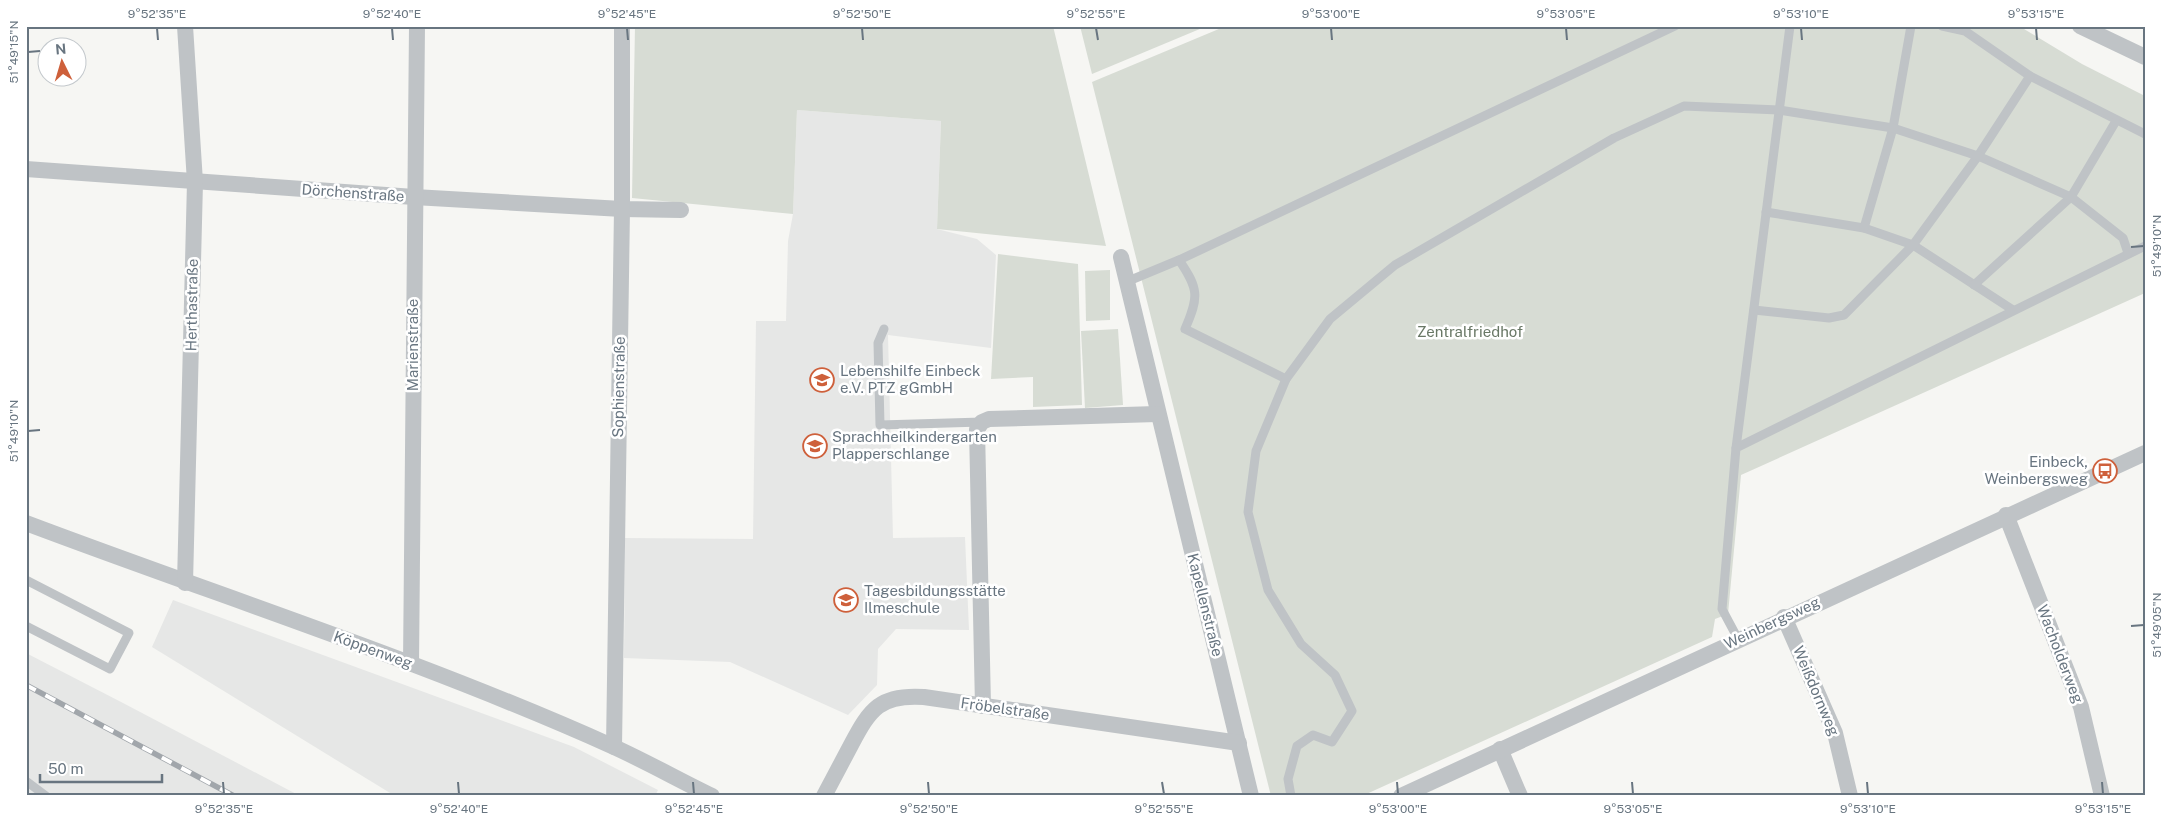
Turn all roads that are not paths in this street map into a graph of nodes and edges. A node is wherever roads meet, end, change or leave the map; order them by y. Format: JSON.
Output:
{"nodes":[{"id":1,"x":185,"y":26,"type":"edge"},
{"id":2,"x":417,"y":26,"type":"edge"},
{"id":3,"x":622,"y":26,"type":"edge"},
{"id":4,"x":1675,"y":26,"type":"edge"},
{"id":5,"x":1790,"y":26,"type":"edge"},
{"id":6,"x":1912,"y":26,"type":"edge"},
{"id":7,"x":1942,"y":26,"type":"edge"},
{"id":8,"x":2080,"y":26,"type":"edge"},
{"id":9,"x":2145,"y":57,"type":"edge"},
{"id":10,"x":2030,"y":76,"type":"junction"},
{"id":11,"x":1779,"y":110,"type":"junction"},
{"id":12,"x":2116,"y":121,"type":"junction"},
{"id":13,"x":1893,"y":128,"type":"junction"},
{"id":14,"x":2145,"y":134,"type":"edge"},
{"id":15,"x":1978,"y":156,"type":"junction"},
{"id":16,"x":26,"y":169,"type":"edge"},
{"id":17,"x":195,"y":182,"type":"junction"},
{"id":18,"x":414,"y":197,"type":"junction"},
{"id":19,"x":2071,"y":197,"type":"junction"},
{"id":20,"x":622,"y":210,"type":"junction"},
{"id":21,"x":680,"y":210,"type":"dead end"},
{"id":22,"x":1766,"y":212,"type":"junction"},
{"id":23,"x":1864,"y":228,"type":"junction"},
{"id":24,"x":1913,"y":245,"type":"junction"},
{"id":25,"x":2145,"y":246,"type":"edge"},
{"id":26,"x":2128,"y":254,"type":"junction"},
{"id":27,"x":1120,"y":257,"type":"dead end"},
{"id":28,"x":1179,"y":260,"type":"junction"},
{"id":29,"x":1126,"y":282,"type":"junction"},
{"id":30,"x":1974,"y":285,"type":"junction"},
{"id":31,"x":1754,"y":310,"type":"junction"},
{"id":32,"x":2013,"y":310,"type":"junction"},
{"id":33,"x":884,"y":329,"type":"dead end"},
{"id":34,"x":1286,"y":379,"type":"junction"},
{"id":35,"x":1157,"y":414,"type":"junction"},
{"id":36,"x":982,"y":422,"type":"junction"},
{"id":37,"x":1736,"y":448,"type":"junction"},
{"id":38,"x":2145,"y":453,"type":"edge"},
{"id":39,"x":2006,"y":515,"type":"junction"},
{"id":40,"x":26,"y":523,"type":"edge"},
{"id":41,"x":26,"y":580,"type":"edge"},
{"id":42,"x":185,"y":583,"type":"junction"},
{"id":43,"x":1784,"y":618,"type":"junction"},
{"id":44,"x":26,"y":626,"type":"edge"},
{"id":45,"x":1738,"y":639,"type":"junction"},
{"id":46,"x":410,"y":664,"type":"junction"},
{"id":47,"x":983,"y":706,"type":"junction"},
{"id":48,"x":1239,"y":743,"type":"junction"},
{"id":49,"x":614,"y":747,"type":"junction"},
{"id":50,"x":1500,"y":749,"type":"junction"},
{"id":51,"x":26,"y":781,"type":"edge"},
{"id":52,"x":46,"y":796,"type":"edge"},
{"id":53,"x":712,"y":796,"type":"edge"},
{"id":54,"x":824,"y":796,"type":"edge"},
{"id":55,"x":1251,"y":796,"type":"edge"},
{"id":56,"x":1290,"y":796,"type":"edge"},
{"id":57,"x":1401,"y":796,"type":"edge"},
{"id":58,"x":1520,"y":796,"type":"edge"},
{"id":59,"x":1850,"y":796,"type":"edge"},
{"id":60,"x":2102,"y":796,"type":"edge"}],
"edges":[{"from":1,"to":17,"type":"street","name":"Herthastraße"},
{"from":2,"to":18,"type":"street","name":"Marienstraße"},
{"from":3,"to":20,"type":"street","name":"Sophienstraße"},
{"from":4,"to":28,"type":"lane"},
{"from":5,"to":11,"type":"lane"},
{"from":6,"to":13,"type":"lane"},
{"from":7,"to":10,"type":"lane"},
{"from":8,"to":9,"type":"street"},
{"from":10,"to":12,"type":"lane"},
{"from":10,"to":15,"type":"lane"},
{"from":11,"to":13,"type":"lane"},
{"from":11,"to":22,"type":"lane"},
{"from":11,"to":34,"type":"lane"},
{"from":12,"to":14,"type":"lane"},
{"from":12,"to":19,"type":"lane"},
{"from":13,"to":15,"type":"lane"},
{"from":13,"to":23,"type":"lane"},
{"from":15,"to":19,"type":"lane"},
{"from":15,"to":24,"type":"lane"},
{"from":16,"to":17,"type":"street","name":"Dörchenstraße"},
{"from":17,"to":18,"type":"street","name":"Dörchenstraße"},
{"from":17,"to":42,"type":"street","name":"Herthastraße"},
{"from":18,"to":20,"type":"street","name":"Dörchenstraße"},
{"from":18,"to":46,"type":"street","name":"Marienstraße"},
{"from":19,"to":26,"type":"lane"},
{"from":19,"to":30,"type":"lane"},
{"from":20,"to":21,"type":"street","name":"Dörchenstraße"},
{"from":20,"to":49,"type":"street","name":"Sophienstraße"},
{"from":22,"to":23,"type":"lane"},
{"from":22,"to":31,"type":"lane"},
{"from":23,"to":24,"type":"lane"},
{"from":24,"to":30,"type":"lane"},
{"from":24,"to":31,"type":"lane"},
{"from":25,"to":26,"type":"lane"},
{"from":26,"to":32,"type":"lane"},
{"from":27,"to":29,"type":"street","name":"Kapellenstraße"},
{"from":28,"to":29,"type":"lane"},
{"from":28,"to":34,"type":"lane"},
{"from":29,"to":35,"type":"street","name":"Kapellenstraße"},
{"from":30,"to":32,"type":"lane"},
{"from":31,"to":37,"type":"lane"},
{"from":32,"to":37,"type":"lane"},
{"from":33,"to":36,"type":"lane"},
{"from":34,"to":56,"type":"lane"},
{"from":35,"to":36,"type":"street"},
{"from":35,"to":48,"type":"street","name":"Kapellenstraße"},
{"from":36,"to":47,"type":"street"},
{"from":37,"to":45,"type":"lane"},
{"from":38,"to":39,"type":"street","name":"Weinbergsweg"},
{"from":39,"to":43,"type":"street","name":"Weinbergsweg"},
{"from":39,"to":60,"type":"street","name":"Wacholderweg"},
{"from":40,"to":42,"type":"street","name":"Köppenweg"},
{"from":41,"to":44,"type":"lane"},
{"from":42,"to":46,"type":"street","name":"Köppenweg"},
{"from":43,"to":45,"type":"street","name":"Weinbergsweg"},
{"from":43,"to":59,"type":"street","name":"Weißdornweg"},
{"from":45,"to":50,"type":"street","name":"Weinbergsweg"},
{"from":46,"to":49,"type":"street","name":"Köppenweg"},
{"from":47,"to":48,"type":"street","name":"Fröbelstraße"},
{"from":47,"to":54,"type":"street","name":"Fröbelstraße"},
{"from":48,"to":55,"type":"street","name":"Kapellenstraße"},
{"from":49,"to":53,"type":"street","name":"Köppenweg"},
{"from":50,"to":57,"type":"street","name":"Weinbergsweg"},
{"from":50,"to":58,"type":"street"},
{"from":51,"to":52,"type":"lane"}]}
